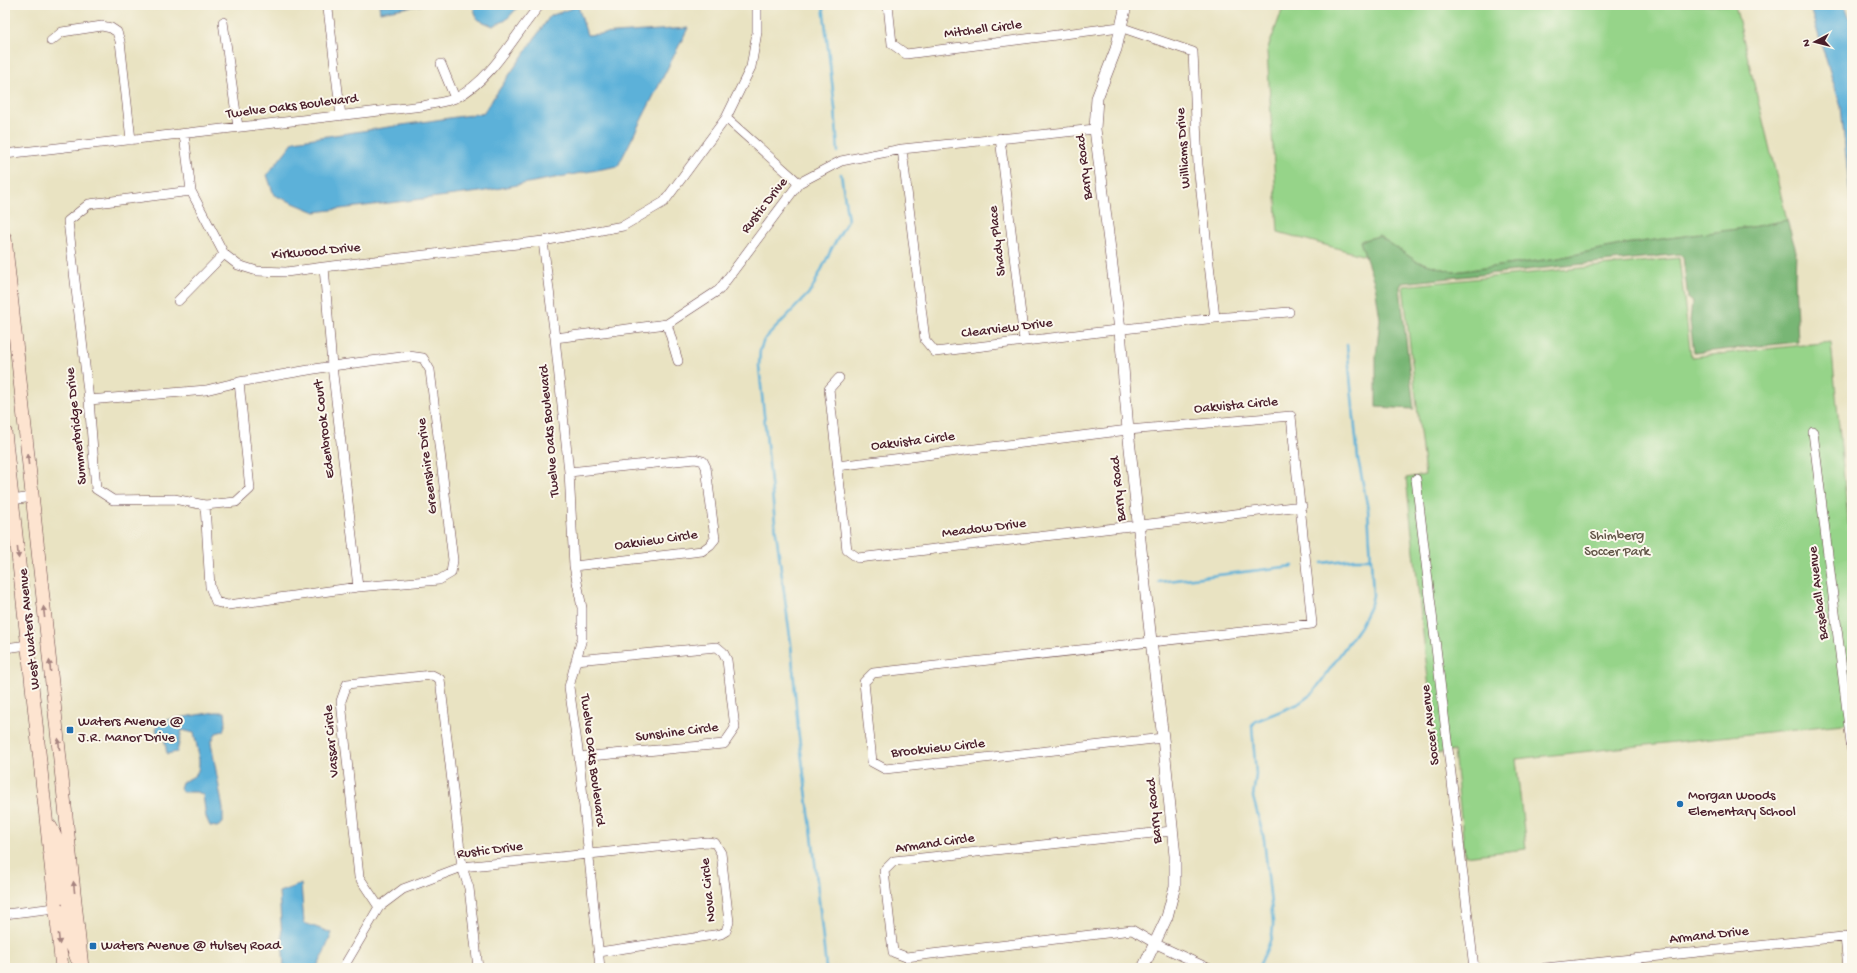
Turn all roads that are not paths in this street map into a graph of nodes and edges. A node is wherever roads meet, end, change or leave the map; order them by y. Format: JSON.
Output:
{"nodes":[{"id":1,"x":540,"y":5,"type":"edge"},
{"id":2,"x":757,"y":5,"type":"edge"},
{"id":3,"x":888,"y":5,"type":"edge"},
{"id":4,"x":1126,"y":5,"type":"edge"},
{"id":5,"x":328,"y":9,"type":"dead end"},
{"id":6,"x":224,"y":22,"type":"dead end"},
{"id":7,"x":1120,"y":26,"type":"junction"},
{"id":8,"x":51,"y":41,"type":"dead end"},
{"id":9,"x":441,"y":64,"type":"dead end"},
{"id":10,"x":455,"y":98,"type":"junction"},
{"id":11,"x":341,"y":116,"type":"junction"},
{"id":12,"x":726,"y":118,"type":"junction"},
{"id":13,"x":238,"y":127,"type":"junction"},
{"id":14,"x":1096,"y":129,"type":"junction"},
{"id":15,"x":184,"y":134,"type":"junction"},
{"id":16,"x":1000,"y":138,"type":"junction"},
{"id":17,"x":131,"y":140,"type":"junction"},
{"id":18,"x":902,"y":149,"type":"junction"},
{"id":19,"x":5,"y":154,"type":"edge"},
{"id":20,"x":799,"y":183,"type":"junction"},
{"id":21,"x":191,"y":191,"type":"junction"},
{"id":22,"x":5,"y":238,"type":"edge"},
{"id":23,"x":543,"y":240,"type":"junction"},
{"id":24,"x":224,"y":254,"type":"junction"},
{"id":25,"x":324,"y":267,"type":"junction"},
{"id":26,"x":178,"y":301,"type":"dead end"},
{"id":27,"x":1289,"y":312,"type":"dead end"},
{"id":28,"x":9,"y":315,"type":"edge"},
{"id":29,"x":1215,"y":318,"type":"junction"},
{"id":30,"x":667,"y":324,"type":"junction"},
{"id":31,"x":1120,"y":330,"type":"junction"},
{"id":32,"x":555,"y":338,"type":"junction"},
{"id":33,"x":1024,"y":340,"type":"junction"},
{"id":34,"x":678,"y":360,"type":"dead end"},
{"id":35,"x":332,"y":366,"type":"junction"},
{"id":36,"x":839,"y":378,"type":"dead end"},
{"id":37,"x":239,"y":382,"type":"junction"},
{"id":38,"x":89,"y":400,"type":"junction"},
{"id":39,"x":1128,"y":430,"type":"junction"},
{"id":40,"x":5,"y":432,"type":"edge"},
{"id":41,"x":1813,"y":432,"type":"dead end"},
{"id":42,"x":837,"y":466,"type":"junction"},
{"id":43,"x":569,"y":472,"type":"junction"},
{"id":44,"x":1416,"y":480,"type":"dead end"},
{"id":45,"x":32,"y":497,"type":"junction"},
{"id":46,"x":9,"y":501,"type":"edge"},
{"id":47,"x":205,"y":504,"type":"junction"},
{"id":48,"x":1302,"y":506,"type":"junction"},
{"id":49,"x":1138,"y":525,"type":"junction"},
{"id":50,"x":574,"y":566,"type":"junction"},
{"id":51,"x":358,"y":587,"type":"junction"},
{"id":52,"x":1151,"y":641,"type":"junction"},
{"id":53,"x":48,"y":643,"type":"junction"},
{"id":54,"x":28,"y":645,"type":"junction"},
{"id":55,"x":5,"y":648,"type":"edge"},
{"id":56,"x":576,"y":660,"type":"junction"},
{"id":57,"x":1163,"y":738,"type":"junction"},
{"id":58,"x":1852,"y":752,"type":"edge"},
{"id":59,"x":580,"y":757,"type":"junction"},
{"id":60,"x":62,"y":774,"type":"junction"},
{"id":61,"x":41,"y":775,"type":"junction"},
{"id":62,"x":46,"y":820,"type":"junction"},
{"id":63,"x":1172,"y":830,"type":"junction"},
{"id":64,"x":590,"y":854,"type":"junction"},
{"id":65,"x":462,"y":867,"type":"junction"},
{"id":66,"x":379,"y":907,"type":"junction"},
{"id":67,"x":56,"y":908,"type":"junction"},
{"id":68,"x":77,"y":913,"type":"junction"},
{"id":69,"x":5,"y":914,"type":"edge"},
{"id":70,"x":1848,"y":936,"type":"edge"},
{"id":71,"x":1154,"y":943,"type":"junction"},
{"id":72,"x":599,"y":952,"type":"junction"},
{"id":73,"x":62,"y":968,"type":"edge"},
{"id":74,"x":82,"y":968,"type":"edge"},
{"id":75,"x":343,"y":968,"type":"edge"},
{"id":76,"x":478,"y":968,"type":"edge"},
{"id":77,"x":600,"y":968,"type":"edge"},
{"id":78,"x":1143,"y":968,"type":"edge"},
{"id":79,"x":1208,"y":968,"type":"edge"},
{"id":80,"x":1474,"y":968,"type":"edge"},
{"id":81,"x":1545,"y":968,"type":"edge"},
{"id":82,"x":1848,"y":968,"type":"edge"}],
"edges":[{"from":1,"to":10,"type":"street","name":"Twelve Oaks Boulevard"},
{"from":2,"to":12,"type":"street"},
{"from":3,"to":7,"type":"street","name":"Mitchell Circle"},
{"from":4,"to":7,"type":"street","name":"Barry Road"},
{"from":5,"to":11,"type":"street"},
{"from":6,"to":13,"type":"street"},
{"from":7,"to":14,"type":"street","name":"Barry Road"},
{"from":7,"to":29,"type":"street","name":"Williams Drive"},
{"from":8,"to":17,"type":"street"},
{"from":9,"to":10,"type":"street"},
{"from":10,"to":11,"type":"street","name":"Twelve Oaks Boulevard"},
{"from":11,"to":13,"type":"street","name":"Twelve Oaks Boulevard"},
{"from":12,"to":20,"type":"street"},
{"from":12,"to":23,"type":"street"},
{"from":13,"to":15,"type":"street","name":"Twelve Oaks Boulevard"},
{"from":14,"to":16,"type":"street","name":"Rustic Drive"},
{"from":14,"to":31,"type":"street","name":"Barry Road"},
{"from":15,"to":17,"type":"street","name":"Twelve Oaks Boulevard"},
{"from":15,"to":21,"type":"street","name":"Kirkwood Drive"},
{"from":16,"to":18,"type":"street","name":"Rustic Drive"},
{"from":16,"to":33,"type":"street","name":"Shady Place"},
{"from":17,"to":19,"type":"street","name":"Twelve Oaks Boulevard"},
{"from":18,"to":20,"type":"street","name":"Rustic Drive"},
{"from":18,"to":33,"type":"street","name":"Clearview Drive"},
{"from":20,"to":30,"type":"street","name":"Rustic Drive"},
{"from":21,"to":24,"type":"street","name":"Kirkwood Drive"},
{"from":21,"to":38,"type":"street","name":"Summerbridge Drive"},
{"from":22,"to":28,"type":"main road","name":"West Waters Avenue"},
{"from":23,"to":25,"type":"street","name":"Kirkwood Drive"},
{"from":23,"to":32,"type":"street","name":"Twelve Oaks Boulevard"},
{"from":24,"to":25,"type":"street","name":"Kirkwood Drive"},
{"from":24,"to":26,"type":"street"},
{"from":25,"to":35,"type":"street","name":"Edenbrook Court"},
{"from":27,"to":29,"type":"street","name":"Clearview Drive"},
{"from":45,"to":28,"type":"main road","name":"West Waters Avenue","one_way":true},
{"from":29,"to":31,"type":"street","name":"Clearview Drive"},
{"from":30,"to":32,"type":"street","name":"Rustic Drive"},
{"from":30,"to":34,"type":"street"},
{"from":31,"to":33,"type":"street","name":"Clearview Drive"},
{"from":31,"to":39,"type":"street","name":"Barry Road"},
{"from":32,"to":43,"type":"street","name":"Twelve Oaks Boulevard"},
{"from":35,"to":37,"type":"street","name":"Greenshire Drive"},
{"from":35,"to":51,"type":"street","name":"Edenbrook Court"},
{"from":35,"to":51,"type":"street","name":"Greenshire Drive"},
{"from":36,"to":42,"type":"street","name":"Meadow Drive"},
{"from":37,"to":38,"type":"street","name":"Greenshire Drive"},
{"from":37,"to":47,"type":"street","name":"Summerbridge Drive"},
{"from":38,"to":47,"type":"street","name":"Summerbridge Drive"},
{"from":39,"to":42,"type":"street","name":"Oakvista Circle"},
{"from":39,"to":48,"type":"street","name":"Oakvista Circle"},
{"from":39,"to":49,"type":"street","name":"Barry Road"},
{"from":40,"to":46,"type":"main road","name":"West Waters Avenue"},
{"from":41,"to":58,"type":"street","name":"Baseball Avenue"},
{"from":42,"to":49,"type":"street","name":"Meadow Drive"},
{"from":43,"to":50,"type":"street","name":"Twelve Oaks Boulevard"},
{"from":43,"to":50,"type":"street","name":"Oakview Circle"},
{"from":44,"to":80,"type":"street","name":"Soccer Avenue"},
{"from":45,"to":46,"type":"street"},
{"from":53,"to":45,"type":"main road","name":"West Waters Avenue","one_way":true},
{"from":46,"to":54,"type":"main road","name":"West Waters Avenue","one_way":true},
{"from":47,"to":51,"type":"street","name":"Greenshire Drive"},
{"from":48,"to":49,"type":"street","name":"Meadow Drive"},
{"from":48,"to":52,"type":"street","name":"Oakvista Circle"},
{"from":49,"to":52,"type":"street","name":"Barry Road"},
{"from":50,"to":56,"type":"street","name":"Twelve Oaks Boulevard"},
{"from":52,"to":57,"type":"street","name":"Barry Road"},
{"from":52,"to":57,"type":"street","name":"Brookview Circle"},
{"from":53,"to":54,"type":"main road"},
{"from":60,"to":53,"type":"main road","name":"West Waters Avenue","one_way":true},
{"from":54,"to":55,"type":"street"},
{"from":54,"to":61,"type":"main road","name":"West Waters Avenue"},
{"from":56,"to":59,"type":"street","name":"Twelve Oaks Boulevard"},
{"from":56,"to":59,"type":"street","name":"Sunshine Circle"},
{"from":57,"to":63,"type":"street","name":"Barry Road"},
{"from":59,"to":64,"type":"street","name":"Twelve Oaks Boulevard"},
{"from":60,"to":61,"type":"main road"},
{"from":68,"to":60,"type":"main road","name":"West Waters Avenue","one_way":true},
{"from":61,"to":62,"type":"main road","name":"West Waters Avenue"},
{"from":62,"to":67,"type":"main road","name":"West Waters Avenue"},
{"from":62,"to":68,"type":"main road"},
{"from":63,"to":71,"type":"street","name":"Barry Road"},
{"from":63,"to":71,"type":"street","name":"Armand Circle"},
{"from":64,"to":65,"type":"street","name":"Rustic Drive"},
{"from":64,"to":72,"type":"street","name":"Twelve Oaks Boulevard"},
{"from":64,"to":72,"type":"street","name":"Nova Circle"},
{"from":65,"to":66,"type":"street","name":"Rustic Drive"},
{"from":65,"to":66,"type":"street","name":"Vassar Circle"},
{"from":65,"to":76,"type":"street"},
{"from":66,"to":75,"type":"street","name":"Rustic Drive"},
{"from":67,"to":69,"type":"street"},
{"from":67,"to":73,"type":"main road","name":"West Waters Avenue","one_way":true},
{"from":67,"to":74,"type":"main road"},
{"from":68,"to":74,"type":"main road","name":"West Waters Avenue"},
{"from":70,"to":81,"type":"street","name":"Armand Drive"},
{"from":70,"to":82,"type":"street","name":"Armand Drive"},
{"from":71,"to":78,"type":"street","name":"Barry Road"},
{"from":71,"to":79,"type":"street"},
{"from":72,"to":77,"type":"street","name":"Twelve Oaks Boulevard"}]}
